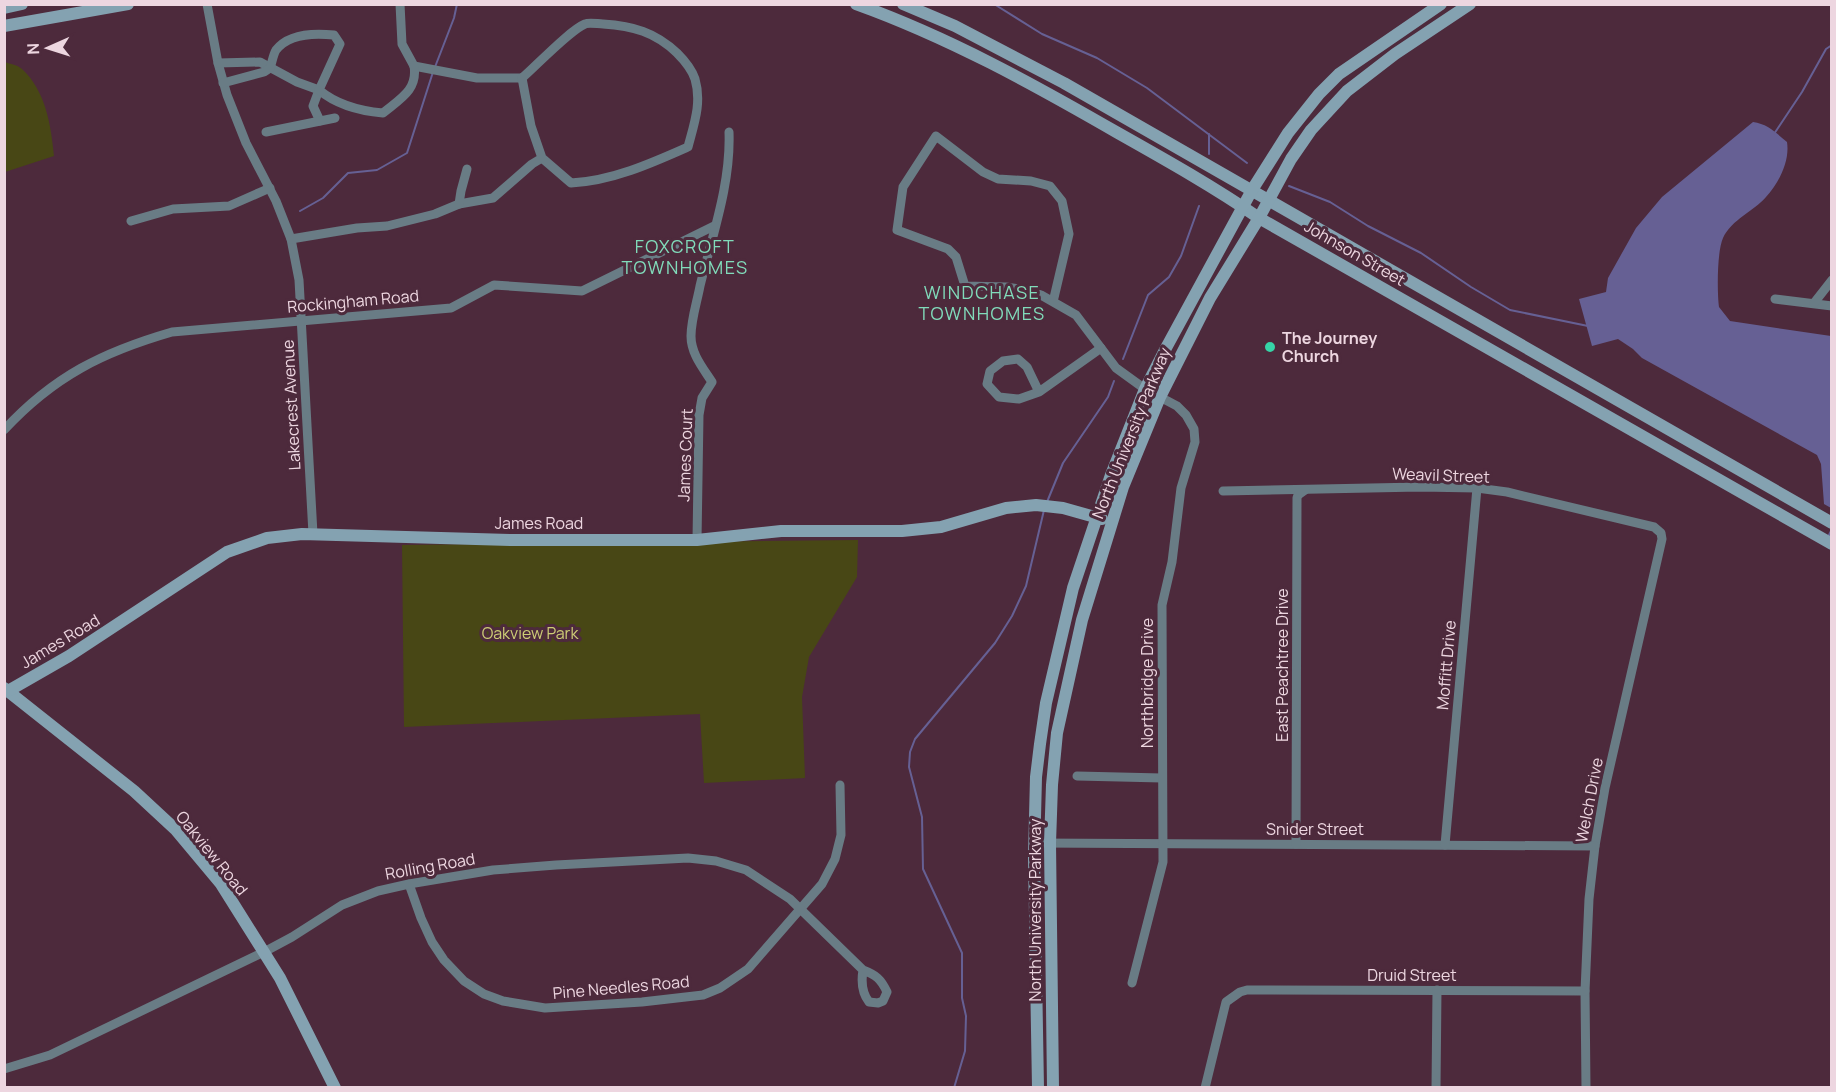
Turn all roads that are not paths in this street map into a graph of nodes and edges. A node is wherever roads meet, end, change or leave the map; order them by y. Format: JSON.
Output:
{"nodes":[{"id":1,"x":22,"y":4,"type":"edge"},
{"id":2,"x":128,"y":4,"type":"edge"},
{"id":3,"x":207,"y":4,"type":"edge"},
{"id":4,"x":400,"y":4,"type":"edge"},
{"id":5,"x":856,"y":4,"type":"edge"},
{"id":6,"x":903,"y":4,"type":"edge"},
{"id":7,"x":1441,"y":4,"type":"edge"},
{"id":8,"x":1470,"y":4,"type":"edge"},
{"id":9,"x":4,"y":8,"type":"edge"},
{"id":10,"x":4,"y":26,"type":"edge"},
{"id":11,"x":218,"y":63,"type":"junction"},
{"id":12,"x":414,"y":66,"type":"junction"},
{"id":13,"x":270,"y":68,"type":"junction"},
{"id":14,"x":522,"y":78,"type":"junction"},
{"id":15,"x":223,"y":82,"type":"junction"},
{"id":16,"x":319,"y":90,"type":"junction"},
{"id":17,"x":335,"y":118,"type":"dead end"},
{"id":18,"x":320,"y":121,"type":"junction"},
{"id":19,"x":266,"y":132,"type":"dead end"},
{"id":20,"x":729,"y":132,"type":"dead end"},
{"id":21,"x":542,"y":159,"type":"junction"},
{"id":22,"x":467,"y":169,"type":"dead end"},
{"id":23,"x":270,"y":188,"type":"junction"},
{"id":24,"x":1252,"y":190,"type":"junction"},
{"id":25,"x":1269,"y":199,"type":"junction"},
{"id":26,"x":459,"y":204,"type":"junction"},
{"id":27,"x":1243,"y":207,"type":"junction"},
{"id":28,"x":1259,"y":218,"type":"junction"},
{"id":29,"x":131,"y":221,"type":"dead end"},
{"id":30,"x":714,"y":226,"type":"junction"},
{"id":31,"x":291,"y":239,"type":"junction"},
{"id":32,"x":1832,"y":280,"type":"edge"},
{"id":33,"x":1775,"y":299,"type":"dead end"},
{"id":34,"x":1053,"y":302,"type":"junction"},
{"id":35,"x":1814,"y":303,"type":"junction"},
{"id":36,"x":1832,"y":306,"type":"edge"},
{"id":37,"x":301,"y":320,"type":"junction"},
{"id":38,"x":1101,"y":348,"type":"junction"},
{"id":39,"x":1145,"y":389,"type":"junction"},
{"id":40,"x":1039,"y":393,"type":"junction"},
{"id":41,"x":1160,"y":397,"type":"junction"},
{"id":42,"x":4,"y":430,"type":"edge"},
{"id":43,"x":1477,"y":488,"type":"junction"},
{"id":44,"x":1306,"y":490,"type":"junction"},
{"id":45,"x":1223,"y":491,"type":"dead end"},
{"id":46,"x":1096,"y":517,"type":"junction"},
{"id":47,"x":1111,"y":522,"type":"junction"},
{"id":48,"x":1832,"y":523,"type":"edge"},
{"id":49,"x":1654,"y":527,"type":"joint"},
{"id":50,"x":313,"y":534,"type":"junction"},
{"id":51,"x":697,"y":540,"type":"junction"},
{"id":52,"x":1832,"y":544,"type":"edge"},
{"id":53,"x":6,"y":690,"type":"edge"},
{"id":54,"x":1077,"y":776,"type":"dead end"},
{"id":55,"x":1162,"y":778,"type":"junction"},
{"id":56,"x":840,"y":785,"type":"dead end"},
{"id":57,"x":1035,"y":843,"type":"junction"},
{"id":58,"x":1050,"y":843,"type":"junction"},
{"id":59,"x":1164,"y":844,"type":"junction"},
{"id":60,"x":1296,"y":844,"type":"junction"},
{"id":61,"x":1445,"y":845,"type":"junction"},
{"id":62,"x":1595,"y":846,"type":"junction"},
{"id":63,"x":409,"y":884,"type":"junction"},
{"id":64,"x":800,"y":909,"type":"junction"},
{"id":65,"x":264,"y":951,"type":"junction"},
{"id":66,"x":863,"y":970,"type":"dead end"},
{"id":67,"x":1132,"y":983,"type":"dead end"},
{"id":68,"x":1437,"y":990,"type":"junction"},
{"id":69,"x":1585,"y":991,"type":"junction"},
{"id":70,"x":4,"y":1069,"type":"edge"},
{"id":71,"x":334,"y":1088,"type":"edge"},
{"id":72,"x":1038,"y":1088,"type":"edge"},
{"id":73,"x":1053,"y":1088,"type":"edge"},
{"id":74,"x":1205,"y":1088,"type":"edge"},
{"id":75,"x":1436,"y":1088,"type":"edge"},
{"id":76,"x":1586,"y":1088,"type":"edge"}],
"edges":[{"from":1,"to":9,"type":"main road"},
{"from":2,"to":10,"type":"main road"},
{"from":3,"to":11,"type":"street","name":"Lakecrest Avenue"},
{"from":4,"to":12,"type":"street"},
{"from":5,"to":27,"type":"main road","name":"Johnson Street"},
{"from":6,"to":24,"type":"main road","name":"Johnson Street"},
{"from":7,"to":24,"type":"main road","name":"North University Parkway"},
{"from":8,"to":25,"type":"main road","name":"North University Parkway"},
{"from":11,"to":13,"type":"street"},
{"from":11,"to":15,"type":"street","name":"Lakecrest Avenue"},
{"from":12,"to":14,"type":"street"},
{"from":12,"to":16,"type":"street"},
{"from":13,"to":15,"type":"street"},
{"from":13,"to":16,"type":"street"},
{"from":13,"to":16,"type":"street"},
{"from":14,"to":21,"type":"street"},
{"from":14,"to":21,"type":"street"},
{"from":15,"to":23,"type":"street","name":"Lakecrest Avenue"},
{"from":16,"to":18,"type":"street"},
{"from":17,"to":18,"type":"street"},
{"from":18,"to":19,"type":"street"},
{"from":20,"to":30,"type":"street","name":"James Court"},
{"from":21,"to":26,"type":"street"},
{"from":22,"to":26,"type":"street"},
{"from":23,"to":29,"type":"street"},
{"from":23,"to":31,"type":"street","name":"Lakecrest Avenue"},
{"from":24,"to":25,"type":"main road","name":"Johnson Street"},
{"from":24,"to":27,"type":"main road","name":"North University Parkway"},
{"from":25,"to":28,"type":"main road","name":"North University Parkway"},
{"from":25,"to":48,"type":"main road","name":"Johnson Street"},
{"from":26,"to":31,"type":"street"},
{"from":27,"to":28,"type":"main road","name":"Johnson Street"},
{"from":27,"to":39,"type":"main road","name":"North University Parkway"},
{"from":28,"to":41,"type":"main road","name":"North University Parkway"},
{"from":28,"to":52,"type":"main road","name":"Johnson Street"},
{"from":30,"to":37,"type":"street","name":"Rockingham Road"},
{"from":30,"to":51,"type":"street","name":"James Court"},
{"from":31,"to":37,"type":"street","name":"Lakecrest Avenue"},
{"from":32,"to":35,"type":"street"},
{"from":33,"to":35,"type":"street"},
{"from":34,"to":34,"type":"street"},
{"from":34,"to":38,"type":"street"},
{"from":35,"to":36,"type":"street"},
{"from":37,"to":42,"type":"street","name":"Rockingham Road"},
{"from":37,"to":50,"type":"street","name":"Lakecrest Avenue"},
{"from":38,"to":39,"type":"street"},
{"from":38,"to":40,"type":"street"},
{"from":39,"to":46,"type":"main road","name":"North University Parkway"},
{"from":40,"to":40,"type":"street"},
{"from":41,"to":47,"type":"main road","name":"North University Parkway"},
{"from":41,"to":55,"type":"street","name":"Northbridge Drive"},
{"from":43,"to":44,"type":"street","name":"Weavil Street"},
{"from":43,"to":49,"type":"street","name":"Weavil Street"},
{"from":43,"to":61,"type":"street","name":"Moffitt Drive"},
{"from":44,"to":45,"type":"street","name":"Weavil Street"},
{"from":44,"to":60,"type":"street","name":"East Peachtree Drive"},
{"from":46,"to":47,"type":"main road","name":"James Road"},
{"from":46,"to":51,"type":"main road","name":"James Road"},
{"from":46,"to":57,"type":"main road","name":"North University Parkway"},
{"from":47,"to":58,"type":"main road","name":"North University Parkway"},
{"from":49,"to":62,"type":"street","name":"Welch Drive"},
{"from":50,"to":51,"type":"main road","name":"James Road"},
{"from":50,"to":53,"type":"main road","name":"James Road"},
{"from":53,"to":65,"type":"main road","name":"Oakview Road"},
{"from":54,"to":55,"type":"street"},
{"from":55,"to":59,"type":"street","name":"Northbridge Drive"},
{"from":56,"to":64,"type":"street","name":"Pine Needles Road"},
{"from":57,"to":58,"type":"street","name":"Snider Street"},
{"from":57,"to":72,"type":"main road","name":"North University Parkway"},
{"from":58,"to":59,"type":"street","name":"Snider Street"},
{"from":58,"to":73,"type":"main road","name":"North University Parkway"},
{"from":59,"to":60,"type":"street","name":"Snider Street"},
{"from":59,"to":67,"type":"street","name":"Northbridge Drive"},
{"from":60,"to":61,"type":"street","name":"Snider Street"},
{"from":61,"to":62,"type":"street","name":"Snider Street"},
{"from":62,"to":69,"type":"street","name":"Welch Drive"},
{"from":63,"to":64,"type":"street","name":"Rolling Road"},
{"from":63,"to":64,"type":"street","name":"Pine Needles Road"},
{"from":63,"to":65,"type":"street","name":"Rolling Road"},
{"from":64,"to":66,"type":"street","name":"Rolling Road"},
{"from":65,"to":70,"type":"street","name":"Rolling Road"},
{"from":65,"to":71,"type":"main road","name":"Oakview Road"},
{"from":68,"to":69,"type":"street","name":"Druid Street"},
{"from":68,"to":74,"type":"street","name":"Druid Street"},
{"from":68,"to":75,"type":"street"},
{"from":69,"to":76,"type":"street","name":"Welch Drive"}]}
